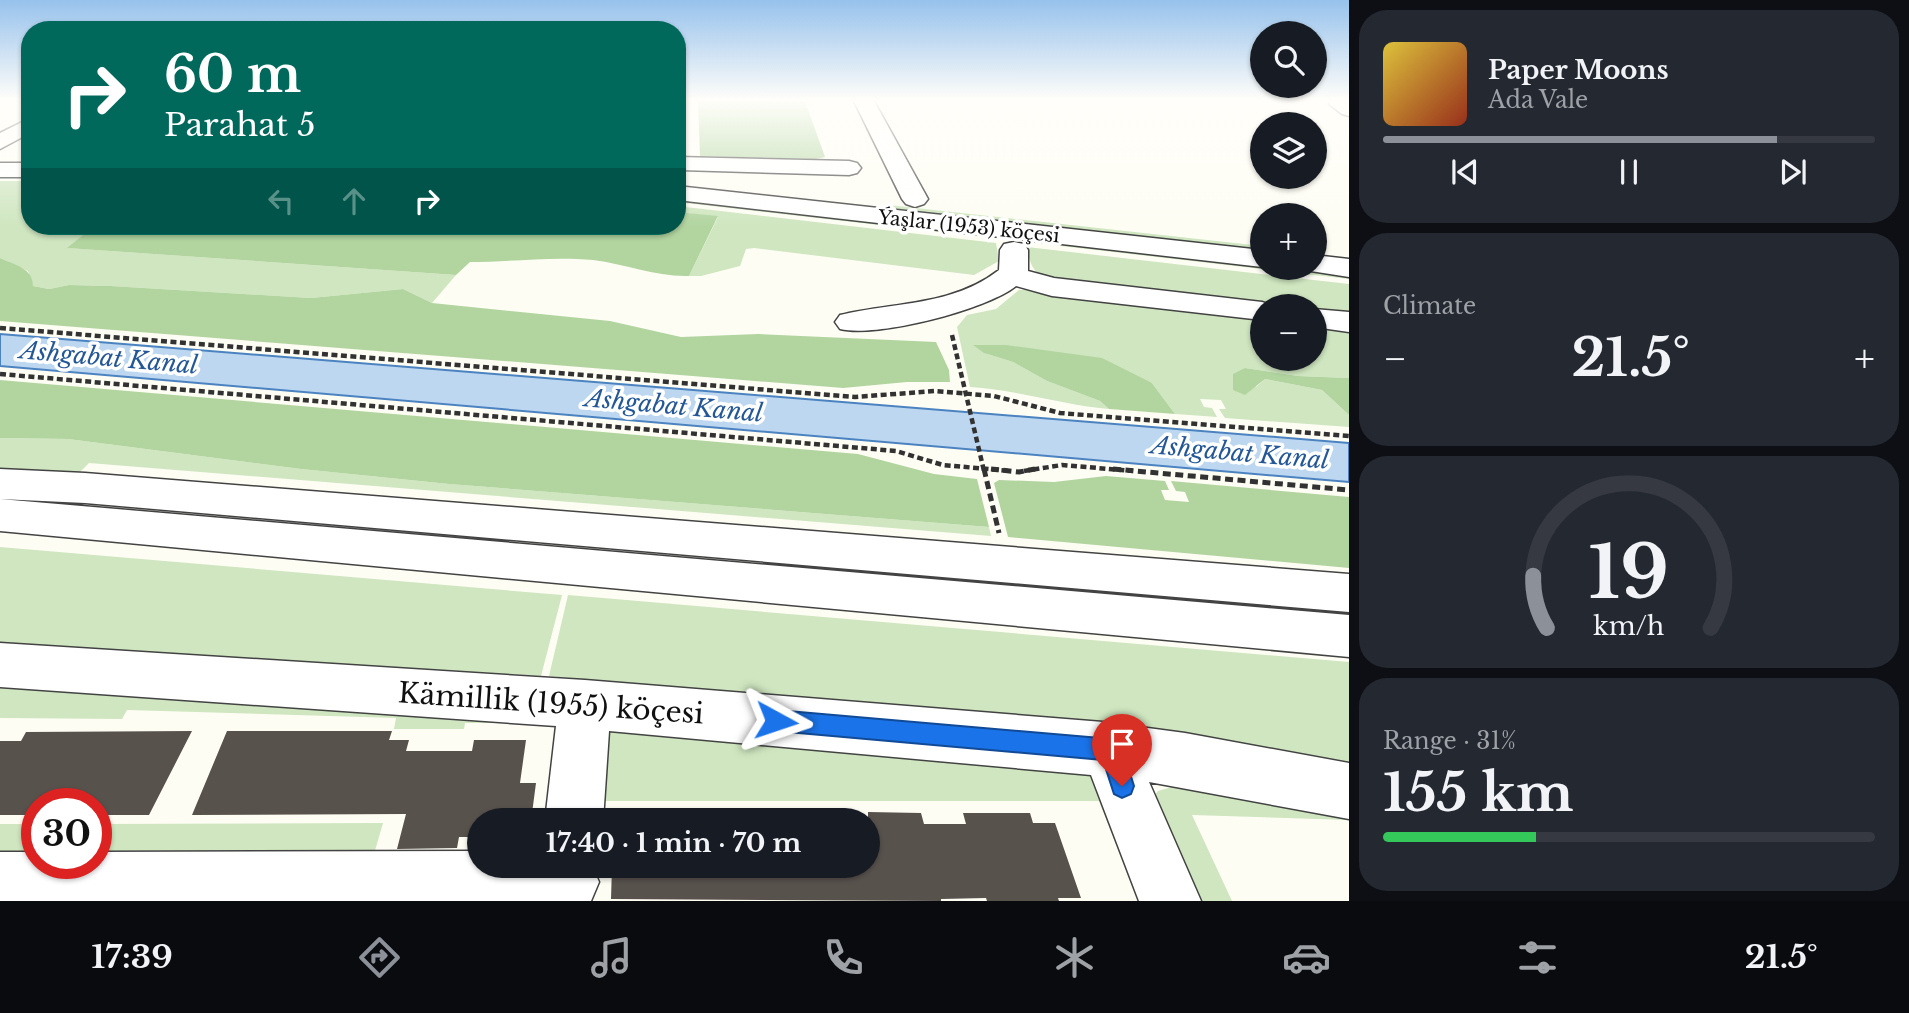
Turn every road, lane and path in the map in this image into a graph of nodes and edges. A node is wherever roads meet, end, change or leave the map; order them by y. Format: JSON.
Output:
{"nodes":[{"id":1,"x":886,"y":143,"type":"edge"},
{"id":2,"x":0,"y":170,"type":"edge"},
{"id":3,"x":21,"y":170,"type":"edge"},
{"id":4,"x":686,"y":173,"type":"edge"},
{"id":5,"x":686,"y":175,"type":"edge"},
{"id":6,"x":852,"y":178,"type":"dead end"},
{"id":7,"x":915,"y":199,"type":"junction"},
{"id":8,"x":873,"y":215,"type":"junction"},
{"id":9,"x":1012,"y":231,"type":"junction"},
{"id":10,"x":1250,"y":234,"type":"edge"},
{"id":11,"x":1327,"y":241,"type":"edge"},
{"id":12,"x":1349,"y":244,"type":"edge"},
{"id":13,"x":1250,"y":258,"type":"edge"},
{"id":14,"x":1327,"y":265,"type":"edge"},
{"id":15,"x":1349,"y":268,"type":"edge"},
{"id":16,"x":1011,"y":275,"type":"junction"},
{"id":17,"x":1250,"y":311,"type":"edge"},
{"id":18,"x":1327,"y":319,"type":"edge"},
{"id":19,"x":851,"y":322,"type":"dead end"},
{"id":20,"x":1349,"y":322,"type":"edge"},
{"id":21,"x":0,"y":328,"type":"edge"},
{"id":22,"x":952,"y":335,"type":"dead end"},
{"id":23,"x":0,"y":374,"type":"edge"},
{"id":24,"x":967,"y":394,"type":"junction"},
{"id":25,"x":1349,"y":436,"type":"edge"},
{"id":26,"x":985,"y":468,"type":"junction"},
{"id":27,"x":0,"y":484,"type":"edge"},
{"id":28,"x":1349,"y":490,"type":"edge"},
{"id":29,"x":0,"y":515,"type":"edge"},
{"id":30,"x":999,"y":536,"type":"dead end"},
{"id":31,"x":1349,"y":593,"type":"edge"},
{"id":32,"x":1349,"y":636,"type":"edge"},
{"id":33,"x":0,"y":665,"type":"edge"},
{"id":34,"x":585,"y":704,"type":"junction"},
{"id":35,"x":1112,"y":750,"type":"junction"},
{"id":36,"x":1349,"y":792,"type":"edge"},
{"id":37,"x":575,"y":808,"type":"edge"},
{"id":38,"x":0,"y":883,"type":"edge"},
{"id":39,"x":568,"y":883,"type":"edge"},
{"id":40,"x":1170,"y":901,"type":"edge"}],
"edges":[{"from":1,"to":7,"type":"street"},
{"from":2,"to":3,"type":"street"},
{"from":4,"to":6,"type":"street"},
{"from":5,"to":8,"type":"street","name":"Ýaşlar (1953) köçesi"},
{"from":7,"to":8,"type":"street"},
{"from":7,"to":10,"type":"street"},
{"from":8,"to":9,"type":"street","name":"Ýaşlar (1953) köçesi"},
{"from":9,"to":13,"type":"street","name":"Ýaşlar (1953) köçesi"},
{"from":9,"to":16,"type":"street"},
{"from":11,"to":12,"type":"street"},
{"from":14,"to":15,"type":"street"},
{"from":16,"to":17,"type":"street"},
{"from":16,"to":19,"type":"street"},
{"from":18,"to":20,"type":"street"},
{"from":21,"to":24,"type":"path"},
{"from":22,"to":24,"type":"path"},
{"from":23,"to":26,"type":"path"},
{"from":24,"to":25,"type":"path"},
{"from":24,"to":26,"type":"path"},
{"from":26,"to":28,"type":"path"},
{"from":26,"to":30,"type":"path"},
{"from":27,"to":31,"type":"street"},
{"from":29,"to":32,"type":"street"},
{"from":33,"to":34,"type":"street","name":"Kämillik (1955) köçesi"},
{"from":34,"to":35,"type":"street","name":"Kämillik (1955) köçesi"},
{"from":34,"to":37,"type":"street"},
{"from":35,"to":36,"type":"street","name":"Kämillik (1955) köçesi"},
{"from":35,"to":40,"type":"street"},
{"from":38,"to":39,"type":"street"}]}
